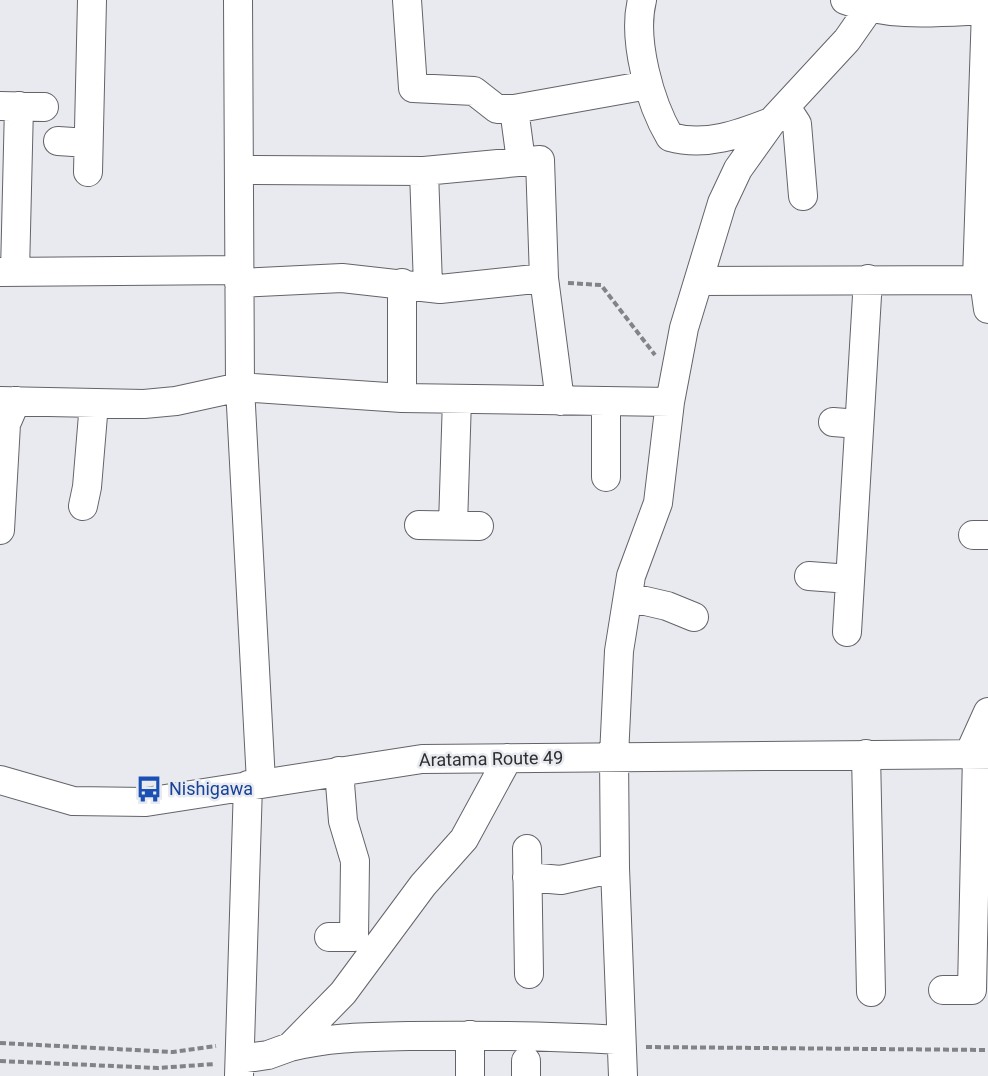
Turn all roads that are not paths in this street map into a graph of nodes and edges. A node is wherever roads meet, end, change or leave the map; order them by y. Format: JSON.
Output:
{"nodes":[{"id":1,"x":92,"y":0,"type":"edge"},
{"id":2,"x":238,"y":0,"type":"edge"},
{"id":3,"x":407,"y":0,"type":"edge"},
{"id":4,"x":642,"y":0,"type":"edge"},
{"id":5,"x":863,"y":3,"type":"edge"},
{"id":6,"x":987,"y":10,"type":"edge"},
{"id":7,"x":648,"y":85,"type":"junction"},
{"id":8,"x":21,"y":106,"type":"edge"},
{"id":9,"x":514,"y":109,"type":"junction"},
{"id":10,"x":780,"y":114,"type":"junction"},
{"id":11,"x":58,"y":141,"type":"dead end"},
{"id":12,"x":88,"y":143,"type":"junction"},
{"id":13,"x":521,"y":161,"type":"junction"},
{"id":14,"x":239,"y":170,"type":"junction"},
{"id":15,"x":88,"y":171,"type":"dead end"},
{"id":16,"x":424,"y":171,"type":"junction"},
{"id":17,"x":802,"y":196,"type":"dead end"},
{"id":18,"x":7,"y":272,"type":"edge"},
{"id":19,"x":239,"y":276,"type":"junction"},
{"id":20,"x":868,"y":279,"type":"junction"},
{"id":21,"x":544,"y":280,"type":"junction"},
{"id":22,"x":983,"y":280,"type":"edge"},
{"id":23,"x":699,"y":281,"type":"junction"},
{"id":24,"x":415,"y":285,"type":"junction"},
{"id":25,"x":988,"y":309,"type":"edge"},
{"id":26,"x":240,"y":387,"type":"junction"},
{"id":27,"x":402,"y":398,"type":"junction"},
{"id":28,"x":457,"y":399,"type":"junction"},
{"id":29,"x":8,"y":401,"type":"edge"},
{"id":30,"x":560,"y":401,"type":"junction"},
{"id":31,"x":606,"y":401,"type":"junction"},
{"id":32,"x":670,"y":402,"type":"junction"},
{"id":33,"x":94,"y":403,"type":"junction"},
{"id":34,"x":606,"y":477,"type":"dead end"},
{"id":35,"x":83,"y":506,"type":"dead end"},
{"id":36,"x":419,"y":525,"type":"dead end"},
{"id":37,"x":0,"y":530,"type":"edge"},
{"id":38,"x":809,"y":576,"type":"dead end"},
{"id":39,"x":850,"y":579,"type":"junction"},
{"id":40,"x":628,"y":597,"type":"junction"},
{"id":41,"x":694,"y":617,"type":"dead end"},
{"id":42,"x":847,"y":632,"type":"dead end"},
{"id":43,"x":988,"y":712,"type":"edge"},
{"id":44,"x":866,"y":754,"type":"junction"},
{"id":45,"x":978,"y":754,"type":"edge"},
{"id":46,"x":614,"y":756,"type":"junction"},
{"id":47,"x":508,"y":758,"type":"junction"},
{"id":48,"x":339,"y":771,"type":"junction"},
{"id":49,"x":0,"y":780,"type":"edge"},
{"id":50,"x":255,"y":784,"type":"junction"},
{"id":51,"x":527,"y":849,"type":"dead end"},
{"id":52,"x":615,"y":868,"type":"junction"},
{"id":53,"x":527,"y":877,"type":"junction"},
{"id":54,"x":329,"y":937,"type":"dead end"},
{"id":55,"x":529,"y":974,"type":"dead end"},
{"id":56,"x":943,"y":990,"type":"dead end"},
{"id":57,"x":871,"y":992,"type":"dead end"},
{"id":58,"x":470,"y":1035,"type":"junction"},
{"id":59,"x":621,"y":1044,"type":"junction"},
{"id":60,"x":290,"y":1047,"type":"junction"},
{"id":61,"x":240,"y":1059,"type":"edge"},
{"id":62,"x":470,"y":1076,"type":"edge"},
{"id":63,"x":623,"y":1076,"type":"edge"}],
"edges":[{"from":1,"to":12,"type":"street"},
{"from":2,"to":14,"type":"street"},
{"from":3,"to":9,"type":"street"},
{"from":4,"to":7,"type":"street"},
{"from":5,"to":6,"type":"street"},
{"from":5,"to":10,"type":"street"},
{"from":6,"to":22,"type":"street"},
{"from":7,"to":9,"type":"street"},
{"from":7,"to":10,"type":"street"},
{"from":8,"to":18,"type":"street"},
{"from":9,"to":13,"type":"street"},
{"from":10,"to":17,"type":"street"},
{"from":10,"to":23,"type":"street"},
{"from":11,"to":12,"type":"street"},
{"from":12,"to":15,"type":"street"},
{"from":13,"to":16,"type":"street"},
{"from":13,"to":21,"type":"street"},
{"from":14,"to":16,"type":"street"},
{"from":14,"to":19,"type":"street"},
{"from":16,"to":24,"type":"street"},
{"from":18,"to":19,"type":"street"},
{"from":19,"to":24,"type":"street"},
{"from":19,"to":26,"type":"street"},
{"from":20,"to":22,"type":"street"},
{"from":20,"to":23,"type":"street"},
{"from":20,"to":39,"type":"street"},
{"from":21,"to":24,"type":"street"},
{"from":21,"to":30,"type":"street"},
{"from":22,"to":25,"type":"street"},
{"from":23,"to":32,"type":"street"},
{"from":24,"to":27,"type":"street"},
{"from":26,"to":27,"type":"street"},
{"from":26,"to":33,"type":"street"},
{"from":26,"to":50,"type":"street"},
{"from":27,"to":28,"type":"street"},
{"from":28,"to":30,"type":"street"},
{"from":28,"to":36,"type":"street"},
{"from":29,"to":33,"type":"street"},
{"from":29,"to":37,"type":"street"},
{"from":30,"to":31,"type":"street"},
{"from":31,"to":32,"type":"street"},
{"from":31,"to":34,"type":"street"},
{"from":32,"to":40,"type":"street"},
{"from":33,"to":35,"type":"street"},
{"from":38,"to":39,"type":"street"},
{"from":39,"to":42,"type":"street"},
{"from":40,"to":41,"type":"street"},
{"from":40,"to":46,"type":"street"},
{"from":43,"to":45,"type":"street"},
{"from":44,"to":45,"type":"street","name":"Aratama Route 49"},
{"from":44,"to":46,"type":"street","name":"Aratama Route 49"},
{"from":44,"to":57,"type":"street"},
{"from":45,"to":56,"type":"street"},
{"from":46,"to":47,"type":"street","name":"Aratama Route 49"},
{"from":46,"to":52,"type":"street"},
{"from":47,"to":48,"type":"street","name":"Aratama Route 49"},
{"from":47,"to":60,"type":"street"},
{"from":48,"to":50,"type":"street","name":"Aratama Route 49"},
{"from":48,"to":54,"type":"street"},
{"from":49,"to":50,"type":"street","name":"Aratama Route 49"},
{"from":50,"to":61,"type":"street"},
{"from":51,"to":53,"type":"street"},
{"from":52,"to":53,"type":"street"},
{"from":52,"to":59,"type":"street"},
{"from":53,"to":55,"type":"street"},
{"from":58,"to":59,"type":"street"},
{"from":58,"to":60,"type":"street"},
{"from":58,"to":62,"type":"street"},
{"from":59,"to":63,"type":"street"},
{"from":60,"to":61,"type":"street"}]}
